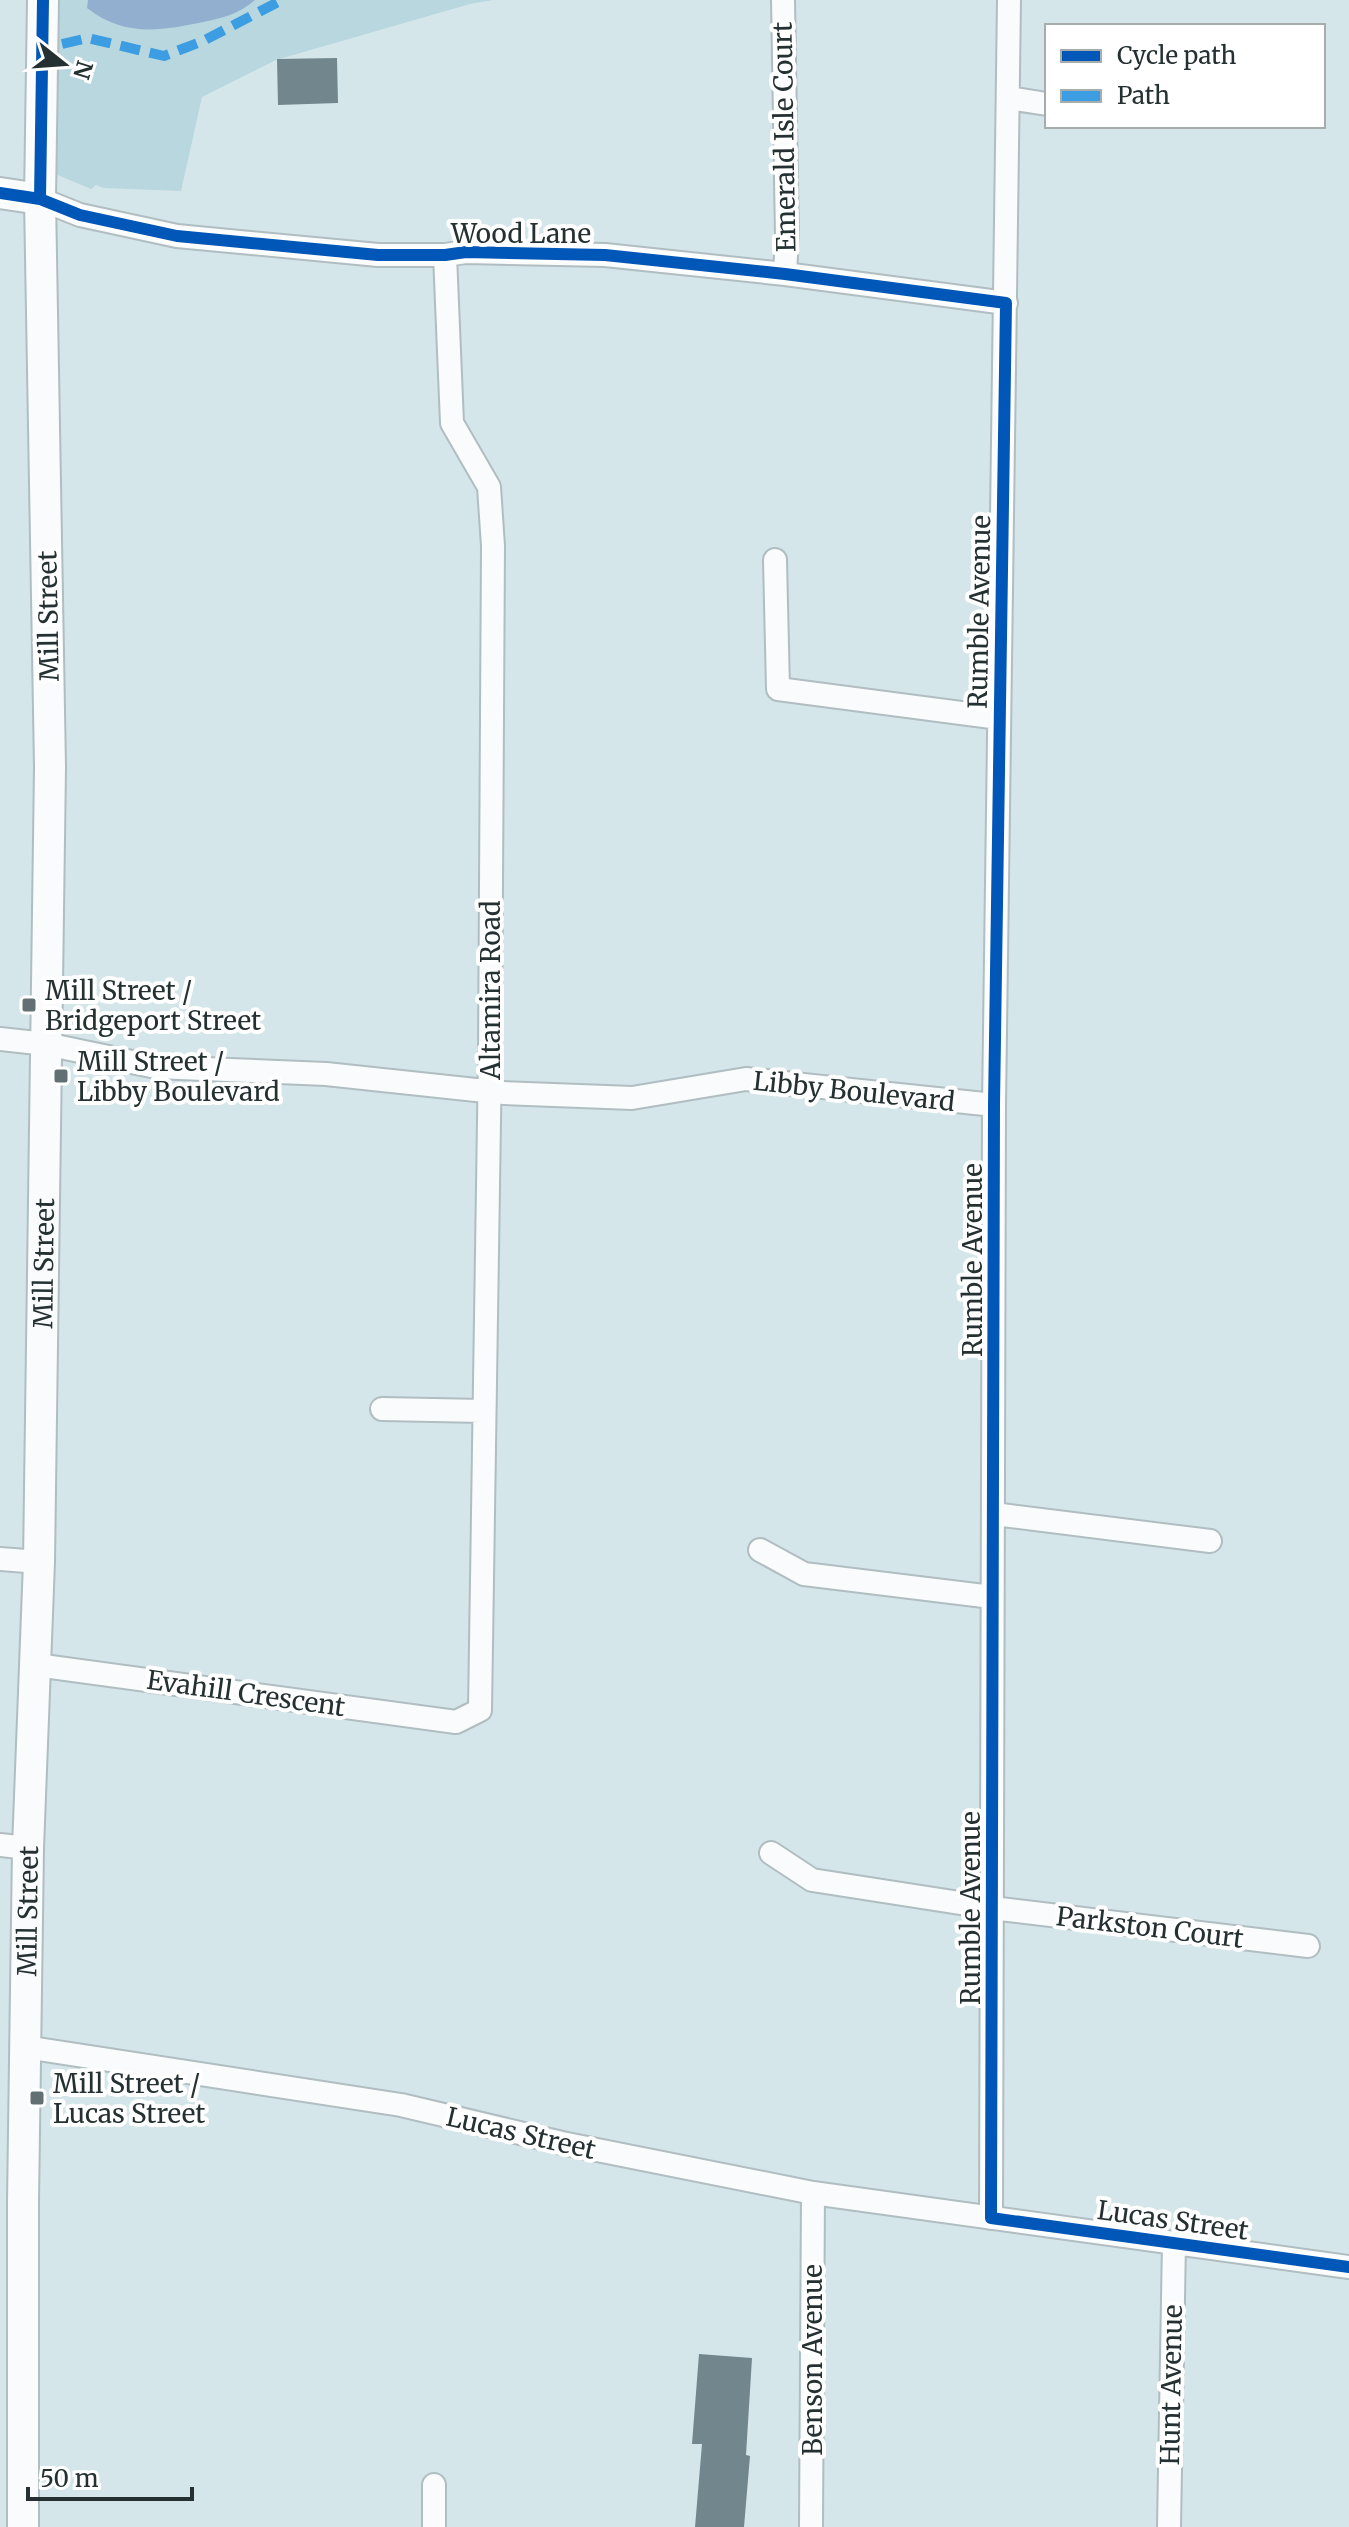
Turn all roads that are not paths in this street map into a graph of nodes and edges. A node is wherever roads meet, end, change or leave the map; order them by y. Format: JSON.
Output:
{"nodes":[{"id":1,"x":43,"y":0,"type":"edge"},
{"id":2,"x":783,"y":0,"type":"edge"},
{"id":3,"x":1009,"y":0,"type":"edge"},
{"id":4,"x":1008,"y":98,"type":"junction"},
{"id":5,"x":1045,"y":104,"type":"edge"},
{"id":6,"x":0,"y":193,"type":"edge"},
{"id":7,"x":40,"y":199,"type":"junction"},
{"id":8,"x":445,"y":255,"type":"junction"},
{"id":9,"x":785,"y":274,"type":"junction"},
{"id":10,"x":1006,"y":303,"type":"junction"},
{"id":11,"x":775,"y":560,"type":"dead end"},
{"id":12,"x":999,"y":718,"type":"junction"},
{"id":13,"x":0,"y":1039,"type":"edge"},
{"id":14,"x":46,"y":1044,"type":"junction"},
{"id":15,"x":489,"y":1091,"type":"junction"},
{"id":16,"x":994,"y":1105,"type":"junction"},
{"id":17,"x":382,"y":1409,"type":"dead end"},
{"id":18,"x":483,"y":1411,"type":"junction"},
{"id":19,"x":994,"y":1514,"type":"junction"},
{"id":20,"x":1210,"y":1541,"type":"dead end"},
{"id":21,"x":760,"y":1550,"type":"dead end"},
{"id":22,"x":0,"y":1559,"type":"edge"},
{"id":23,"x":39,"y":1562,"type":"junction"},
{"id":24,"x":992,"y":1597,"type":"junction"},
{"id":25,"x":36,"y":1665,"type":"junction"},
{"id":26,"x":456,"y":1722,"type":"joint"},
{"id":27,"x":14,"y":1847,"type":"edge"},
{"id":28,"x":771,"y":1853,"type":"dead end"},
{"id":29,"x":992,"y":1908,"type":"junction"},
{"id":30,"x":1308,"y":1946,"type":"dead end"},
{"id":31,"x":25,"y":2047,"type":"junction"},
{"id":32,"x":813,"y":2193,"type":"junction"},
{"id":33,"x":991,"y":2218,"type":"junction"},
{"id":34,"x":1174,"y":2242,"type":"junction"},
{"id":35,"x":1349,"y":2267,"type":"edge"},
{"id":36,"x":434,"y":2485,"type":"dead end"},
{"id":37,"x":23,"y":2527,"type":"edge"},
{"id":38,"x":434,"y":2527,"type":"edge"},
{"id":39,"x":811,"y":2527,"type":"edge"},
{"id":40,"x":1169,"y":2527,"type":"edge"}],
"edges":[{"from":1,"to":7,"type":"street","name":"Mill Street"},
{"from":2,"to":9,"type":"street","name":"Emerald Isle Court"},
{"from":3,"to":4,"type":"street","name":"Rumble Avenue"},
{"from":4,"to":5,"type":"street"},
{"from":4,"to":10,"type":"street","name":"Rumble Avenue"},
{"from":6,"to":7,"type":"street"},
{"from":7,"to":8,"type":"street","name":"Wood Lane"},
{"from":7,"to":14,"type":"street","name":"Mill Street"},
{"from":8,"to":9,"type":"street","name":"Wood Lane"},
{"from":8,"to":15,"type":"street","name":"Altamira Road"},
{"from":9,"to":10,"type":"street","name":"Wood Lane"},
{"from":10,"to":12,"type":"street","name":"Rumble Avenue"},
{"from":11,"to":12,"type":"street"},
{"from":12,"to":16,"type":"street","name":"Rumble Avenue"},
{"from":13,"to":14,"type":"street","name":"Libby Boulevard"},
{"from":14,"to":15,"type":"street","name":"Libby Boulevard"},
{"from":14,"to":23,"type":"street","name":"Mill Street"},
{"from":15,"to":16,"type":"street","name":"Libby Boulevard"},
{"from":15,"to":18,"type":"street","name":"Altamira Road"},
{"from":16,"to":19,"type":"street","name":"Rumble Avenue"},
{"from":17,"to":18,"type":"street"},
{"from":18,"to":26,"type":"street","name":"Altamira Road"},
{"from":19,"to":20,"type":"street"},
{"from":19,"to":24,"type":"street","name":"Rumble Avenue"},
{"from":21,"to":24,"type":"street"},
{"from":22,"to":23,"type":"street"},
{"from":23,"to":25,"type":"street","name":"Mill Street"},
{"from":24,"to":29,"type":"street","name":"Rumble Avenue"},
{"from":25,"to":26,"type":"street","name":"Evahill Crescent"},
{"from":25,"to":27,"type":"street","name":"Mill Street"},
{"from":27,"to":31,"type":"street","name":"Mill Street"},
{"from":28,"to":29,"type":"street","name":"Parkston Court"},
{"from":29,"to":30,"type":"street","name":"Parkston Court"},
{"from":29,"to":33,"type":"street","name":"Rumble Avenue"},
{"from":31,"to":32,"type":"street","name":"Lucas Street"},
{"from":31,"to":37,"type":"street","name":"Mill Street"},
{"from":32,"to":33,"type":"street","name":"Lucas Street"},
{"from":32,"to":39,"type":"street","name":"Benson Avenue"},
{"from":33,"to":34,"type":"street","name":"Lucas Street"},
{"from":34,"to":35,"type":"street","name":"Lucas Street"},
{"from":34,"to":40,"type":"street","name":"Hunt Avenue"},
{"from":36,"to":38,"type":"street"}]}
